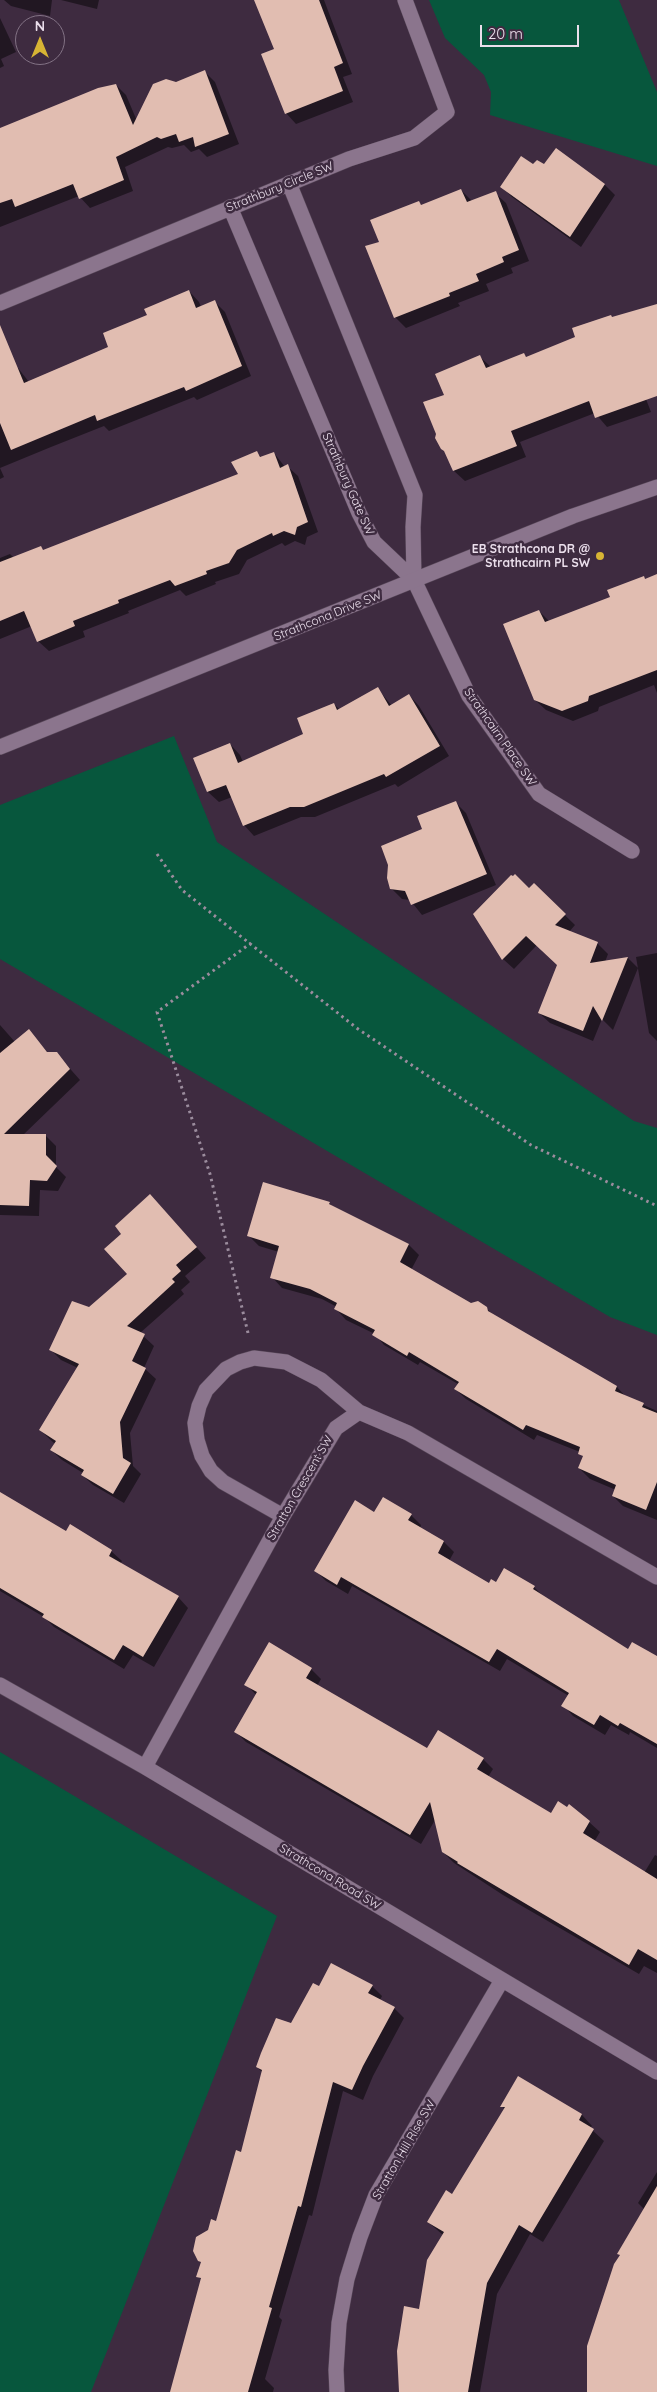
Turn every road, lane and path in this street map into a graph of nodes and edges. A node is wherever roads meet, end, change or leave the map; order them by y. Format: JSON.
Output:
{"nodes":[{"id":1,"x":405,"y":0,"type":"edge"},
{"id":2,"x":289,"y":183,"type":"junction"},
{"id":3,"x":230,"y":207,"type":"junction"},
{"id":4,"x":0,"y":303,"type":"edge"},
{"id":5,"x":657,"y":487,"type":"edge"},
{"id":6,"x":414,"y":580,"type":"junction"},
{"id":7,"x":0,"y":747,"type":"edge"},
{"id":8,"x":632,"y":851,"type":"dead end"},
{"id":9,"x":157,"y":854,"type":"dead end"},
{"id":10,"x":251,"y":943,"type":"junction"},
{"id":11,"x":657,"y":1206,"type":"edge"},
{"id":12,"x":254,"y":1358,"type":"junction"},
{"id":13,"x":360,"y":1412,"type":"junction"},
{"id":14,"x":283,"y":1516,"type":"junction"},
{"id":15,"x":657,"y":1577,"type":"edge"},
{"id":16,"x":0,"y":1685,"type":"edge"},
{"id":17,"x":145,"y":1767,"type":"junction"},
{"id":18,"x":502,"y":1980,"type":"junction"},
{"id":19,"x":657,"y":2072,"type":"edge"},
{"id":20,"x":337,"y":2392,"type":"edge"}],
"edges":[{"from":1,"to":2,"type":"street","name":"Strathbury Circle SW"},
{"from":2,"to":3,"type":"street","name":"Strathbury Circle SW"},
{"from":2,"to":6,"type":"street"},
{"from":3,"to":4,"type":"street","name":"Strathbury Circle SW"},
{"from":3,"to":6,"type":"street","name":"Strathbury Gate SW"},
{"from":5,"to":6,"type":"street","name":"Strathcona Drive SW"},
{"from":6,"to":7,"type":"street","name":"Strathcona Drive SW"},
{"from":6,"to":8,"type":"street","name":"Strathcairn Place SW"},
{"from":9,"to":10,"type":"path"},
{"from":10,"to":11,"type":"path"},
{"from":10,"to":12,"type":"path"},
{"from":12,"to":13,"type":"street"},
{"from":12,"to":14,"type":"street"},
{"from":13,"to":14,"type":"street","name":"Stratton Crescent SW"},
{"from":13,"to":15,"type":"street"},
{"from":14,"to":17,"type":"street","name":"Stratton Crescent SW"},
{"from":16,"to":17,"type":"street","name":"Strathcona Road SW"},
{"from":17,"to":18,"type":"street","name":"Strathcona Road SW"},
{"from":18,"to":19,"type":"street","name":"Strathcona Road SW"},
{"from":18,"to":20,"type":"street","name":"Stratton Hill Rise SW"}]}
